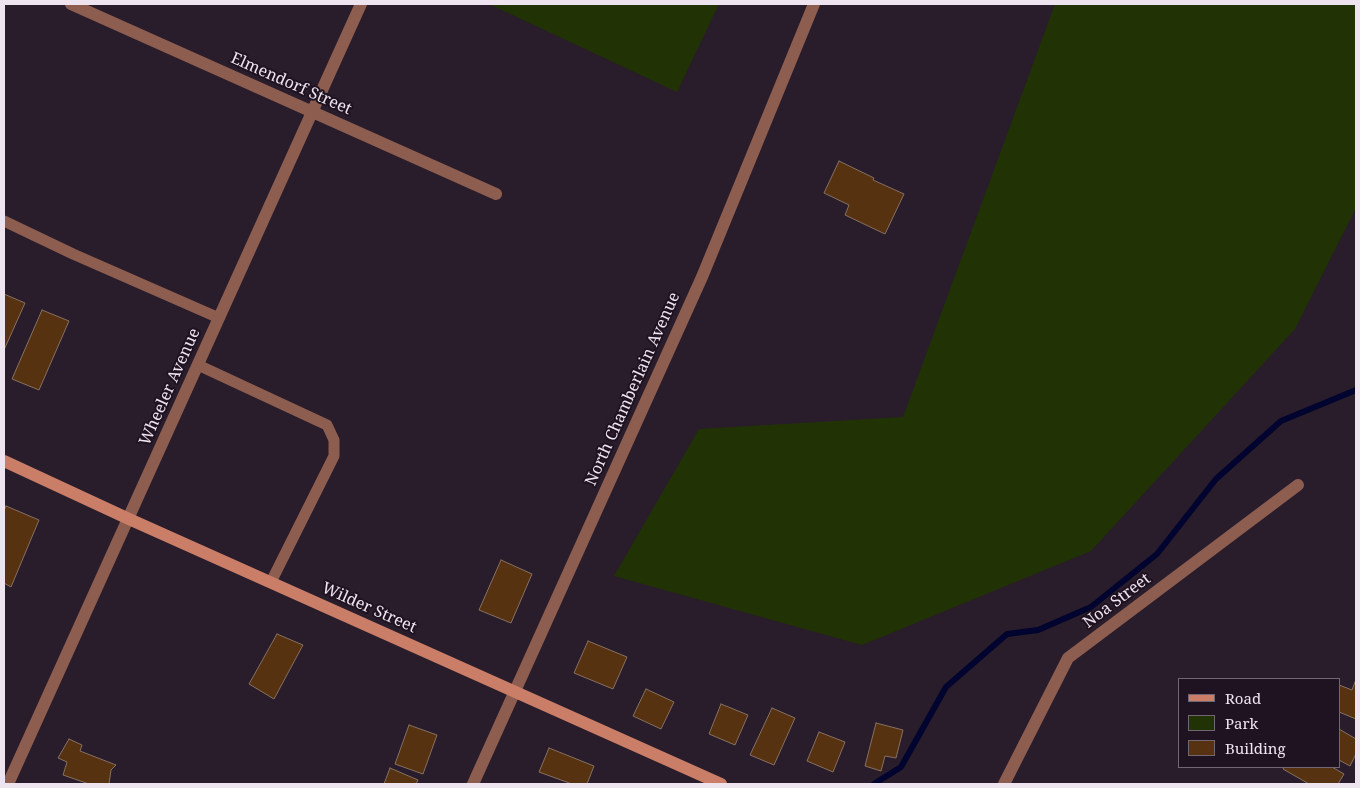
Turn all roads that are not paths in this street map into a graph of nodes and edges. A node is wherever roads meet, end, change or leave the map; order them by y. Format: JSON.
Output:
{"nodes":[{"id":1,"x":71,"y":4,"type":"edge"},
{"id":2,"x":361,"y":4,"type":"edge"},
{"id":3,"x":814,"y":4,"type":"edge"},
{"id":4,"x":312,"y":112,"type":"junction"},
{"id":5,"x":496,"y":194,"type":"dead end"},
{"id":6,"x":4,"y":221,"type":"edge"},
{"id":7,"x":219,"y":318,"type":"junction"},
{"id":8,"x":198,"y":365,"type":"junction"},
{"id":9,"x":4,"y":461,"type":"edge"},
{"id":10,"x":1298,"y":485,"type":"dead end"},
{"id":11,"x":129,"y":519,"type":"junction"},
{"id":12,"x":271,"y":582,"type":"junction"},
{"id":13,"x":515,"y":692,"type":"junction"},
{"id":14,"x":8,"y":784,"type":"edge"},
{"id":15,"x":473,"y":784,"type":"edge"},
{"id":16,"x":721,"y":784,"type":"edge"},
{"id":17,"x":1004,"y":784,"type":"edge"}],
"edges":[{"from":1,"to":4,"type":"street","name":"Elmendorf Street"},
{"from":2,"to":4,"type":"street","name":"Wheeler Avenue"},
{"from":3,"to":13,"type":"street","name":"North Chamberlain Avenue"},
{"from":4,"to":5,"type":"street","name":"Elmendorf Street"},
{"from":4,"to":7,"type":"street","name":"Wheeler Avenue"},
{"from":6,"to":7,"type":"lane"},
{"from":7,"to":8,"type":"street","name":"Wheeler Avenue"},
{"from":8,"to":11,"type":"street","name":"Wheeler Avenue"},
{"from":8,"to":12,"type":"lane"},
{"from":9,"to":11,"type":"street","name":"Wilder Street"},
{"from":10,"to":17,"type":"street","name":"Noa Street"},
{"from":11,"to":12,"type":"street","name":"Wilder Street"},
{"from":11,"to":14,"type":"street","name":"Wheeler Avenue"},
{"from":12,"to":13,"type":"street","name":"Wilder Street"},
{"from":13,"to":15,"type":"street","name":"North Chamberlain Avenue"},
{"from":13,"to":16,"type":"street","name":"Wilder Street"}]}
